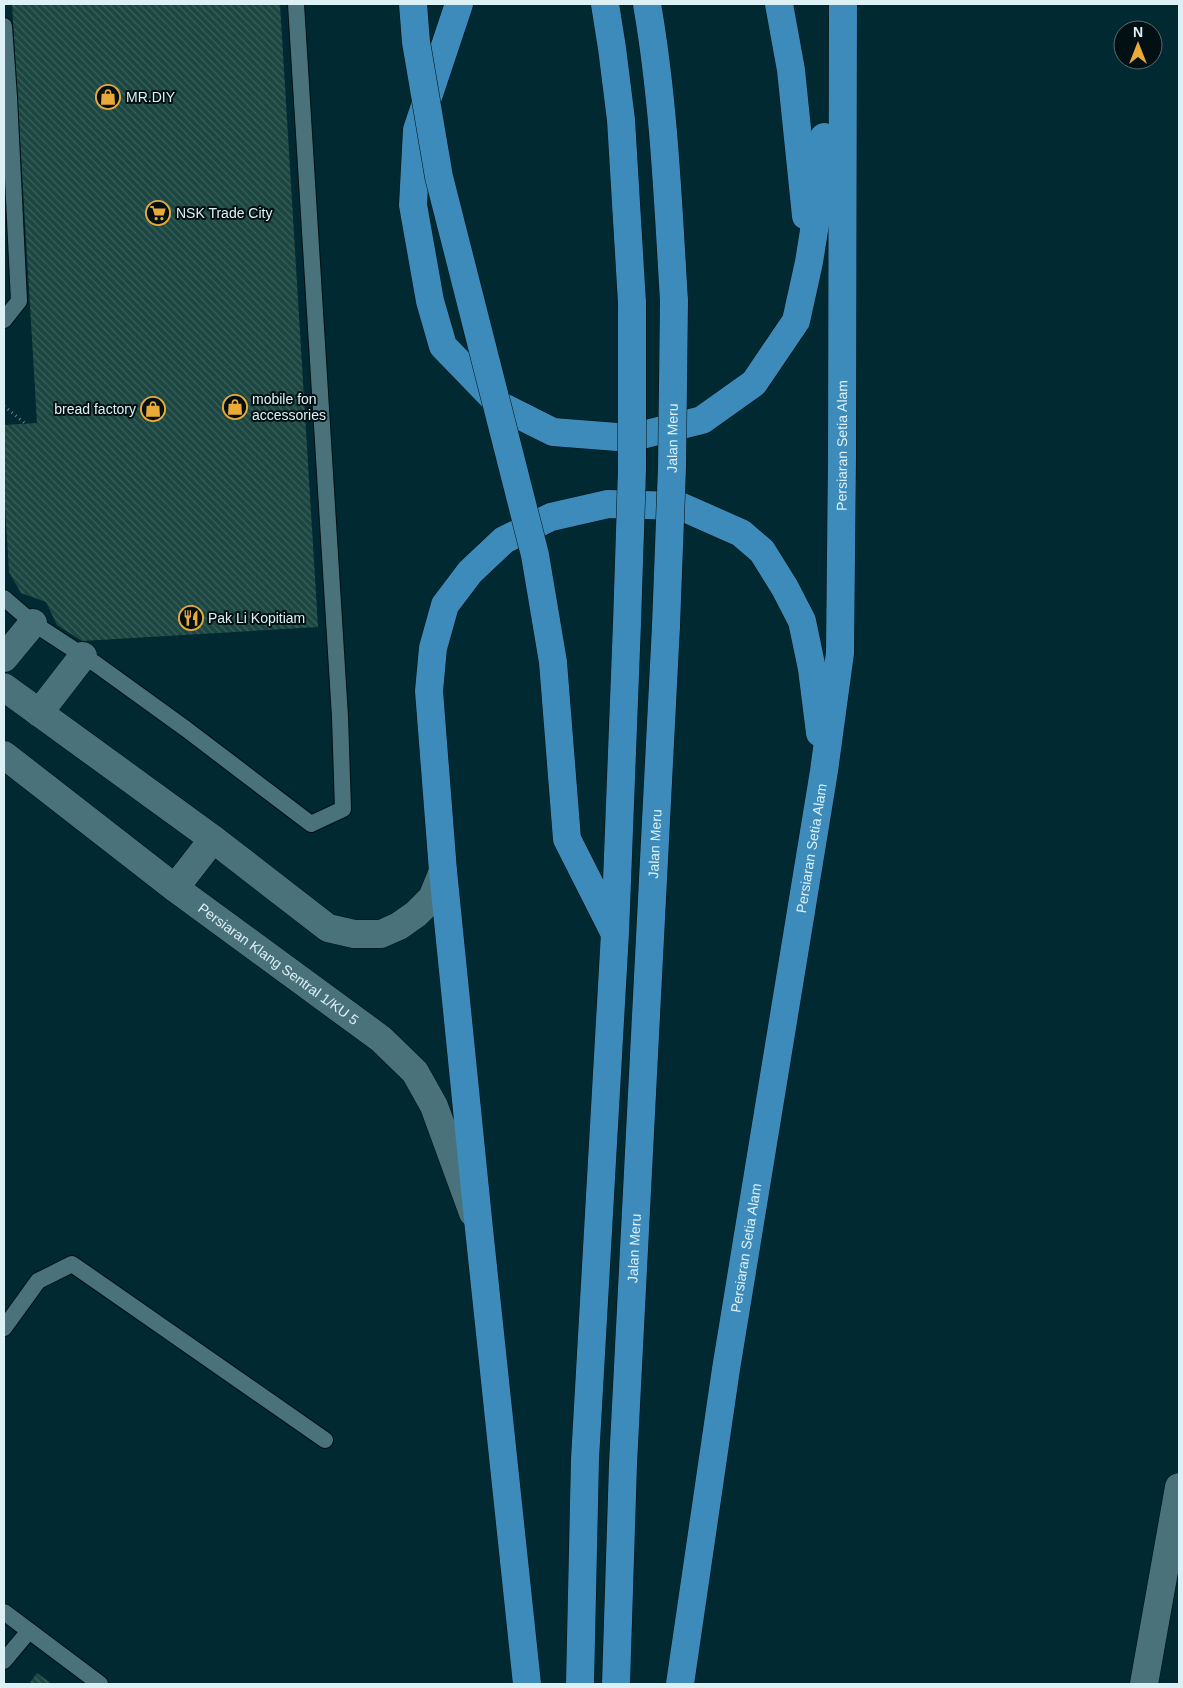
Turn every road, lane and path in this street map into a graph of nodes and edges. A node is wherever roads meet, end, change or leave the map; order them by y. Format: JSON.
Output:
{"nodes":[{"id":1,"x":296,"y":4,"type":"edge"},
{"id":2,"x":413,"y":4,"type":"edge"},
{"id":3,"x":459,"y":4,"type":"edge"},
{"id":4,"x":604,"y":4,"type":"edge"},
{"id":5,"x":647,"y":4,"type":"edge"},
{"id":6,"x":780,"y":4,"type":"edge"},
{"id":7,"x":827,"y":4,"type":"edge"},
{"id":8,"x":843,"y":4,"type":"edge"},
{"id":9,"x":4,"y":26,"type":"edge"},
{"id":10,"x":809,"y":262,"type":"junction"},
{"id":11,"x":4,"y":320,"type":"edge"},
{"id":12,"x":4,"y":406,"type":"edge"},
{"id":13,"x":26,"y":424,"type":"dead end"},
{"id":14,"x":4,"y":598,"type":"edge"},
{"id":15,"x":33,"y":623,"type":"junction"},
{"id":16,"x":83,"y":656,"type":"junction"},
{"id":17,"x":4,"y":658,"type":"edge"},
{"id":18,"x":4,"y":687,"type":"edge"},
{"id":19,"x":39,"y":713,"type":"junction"},
{"id":20,"x":4,"y":755,"type":"edge"},
{"id":21,"x":824,"y":771,"type":"junction"},
{"id":22,"x":214,"y":839,"type":"junction"},
{"id":23,"x":443,"y":871,"type":"junction"},
{"id":24,"x":175,"y":888,"type":"junction"},
{"id":25,"x":615,"y":933,"type":"junction"},
{"id":26,"x":479,"y":1229,"type":"junction"},
{"id":27,"x":4,"y":1328,"type":"edge"},
{"id":28,"x":326,"y":1440,"type":"dead end"},
{"id":29,"x":1179,"y":1491,"type":"edge"},
{"id":30,"x":4,"y":1612,"type":"edge"},
{"id":31,"x":29,"y":1631,"type":"junction"},
{"id":32,"x":4,"y":1662,"type":"edge"},
{"id":33,"x":100,"y":1684,"type":"edge"},
{"id":34,"x":526,"y":1684,"type":"edge"},
{"id":35,"x":580,"y":1684,"type":"edge"},
{"id":36,"x":616,"y":1684,"type":"edge"},
{"id":37,"x":680,"y":1684,"type":"edge"},
{"id":38,"x":1144,"y":1684,"type":"edge"}],
"edges":[{"from":1,"to":16,"type":"lane"},
{"from":2,"to":25,"type":"highway","bridge":true},
{"from":3,"to":10,"type":"highway"},
{"from":4,"to":25,"type":"highway","bridge":true},
{"from":5,"to":36,"type":"highway","name":"Jalan Meru","bridge":true},
{"from":6,"to":10,"type":"highway"},
{"from":7,"to":10,"type":"highway"},
{"from":8,"to":21,"type":"highway","name":"Persiaran Setia Alam"},
{"from":9,"to":11,"type":"lane"},
{"from":12,"to":13,"type":"path"},
{"from":14,"to":15,"type":"lane"},
{"from":15,"to":16,"type":"lane"},
{"from":15,"to":17,"type":"street"},
{"from":16,"to":19,"type":"street"},
{"from":18,"to":19,"type":"street"},
{"from":19,"to":22,"type":"street"},
{"from":20,"to":24,"type":"street","name":"Persiaran Klang Sentral 1/KU 5"},
{"from":21,"to":23,"type":"highway"},
{"from":21,"to":37,"type":"highway","name":"Persiaran Setia Alam"},
{"from":22,"to":23,"type":"street"},
{"from":22,"to":24,"type":"street"},
{"from":23,"to":26,"type":"highway"},
{"from":24,"to":26,"type":"street","name":"Persiaran Klang Sentral 1/KU 5"},
{"from":25,"to":35,"type":"highway"},
{"from":26,"to":34,"type":"highway"},
{"from":27,"to":28,"type":"lane"},
{"from":29,"to":38,"type":"street"},
{"from":30,"to":31,"type":"lane"},
{"from":31,"to":32,"type":"lane"},
{"from":31,"to":33,"type":"lane"}]}
